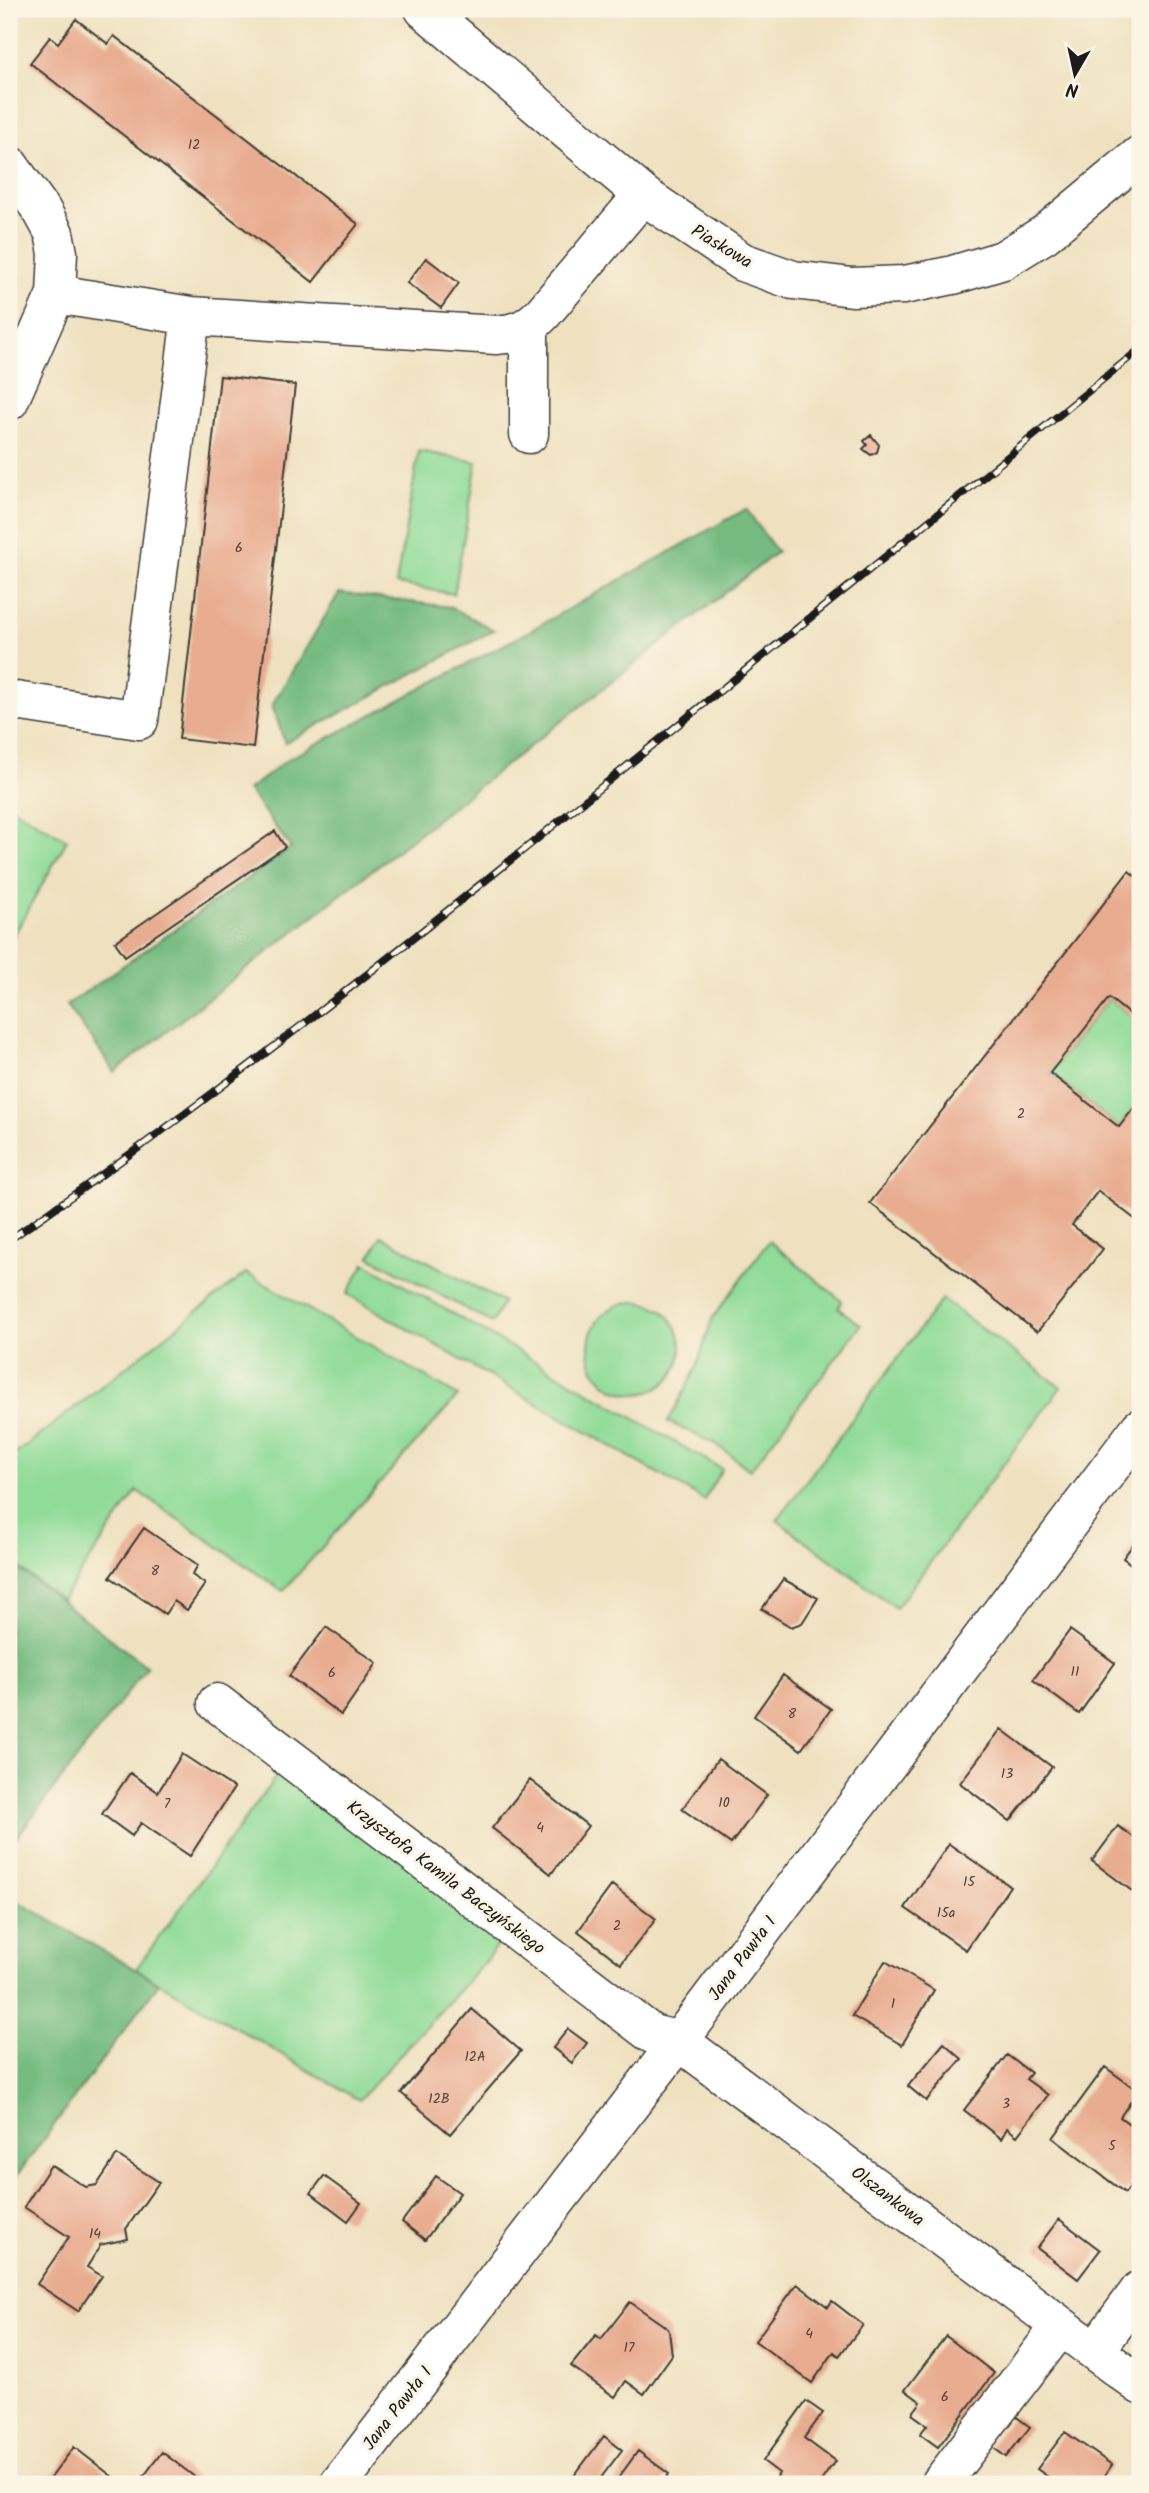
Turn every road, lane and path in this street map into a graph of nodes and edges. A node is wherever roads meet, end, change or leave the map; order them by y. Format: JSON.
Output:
{"nodes":[{"id":1,"x":424,"y":9,"type":"edge"},
{"id":2,"x":1140,"y":155,"type":"edge"},
{"id":3,"x":9,"y":165,"type":"edge"},
{"id":4,"x":643,"y":195,"type":"junction"},
{"id":5,"x":56,"y":294,"type":"junction"},
{"id":6,"x":191,"y":316,"type":"junction"},
{"id":7,"x":529,"y":328,"type":"junction"},
{"id":8,"x":9,"y":401,"type":"edge"},
{"id":9,"x":529,"y":434,"type":"dead end"},
{"id":10,"x":9,"y":700,"type":"edge"},
{"id":11,"x":1140,"y":1428,"type":"edge"},
{"id":12,"x":217,"y":1703,"type":"dead end"},
{"id":13,"x":680,"y":2041,"type":"junction"},
{"id":14,"x":1140,"y":2290,"type":"edge"},
{"id":15,"x":1061,"y":2326,"type":"junction"},
{"id":16,"x":1095,"y":2351,"type":"junction"},
{"id":17,"x":1140,"y":2385,"type":"edge"},
{"id":18,"x":339,"y":2484,"type":"edge"},
{"id":19,"x":940,"y":2484,"type":"edge"}],
"edges":[{"from":1,"to":4,"type":"street","name":"Piaskowa"},
{"from":2,"to":4,"type":"street","name":"Piaskowa"},
{"from":3,"to":5,"type":"street"},
{"from":4,"to":7,"type":"street"},
{"from":5,"to":6,"type":"street"},
{"from":5,"to":8,"type":"street"},
{"from":6,"to":7,"type":"street"},
{"from":6,"to":10,"type":"street"},
{"from":7,"to":9,"type":"street"},
{"from":11,"to":13,"type":"street","name":"Jana Pawła I"},
{"from":12,"to":13,"type":"street","name":"Krzysztofa Kamila Baczyńskiego"},
{"from":13,"to":15,"type":"street","name":"Olszankowa"},
{"from":13,"to":18,"type":"street","name":"Jana Pawła I"},
{"from":14,"to":16,"type":"street"},
{"from":15,"to":16,"type":"street","name":"Olszankowa"},
{"from":15,"to":19,"type":"street"},
{"from":16,"to":17,"type":"street","name":"Olszankowa"}]}
